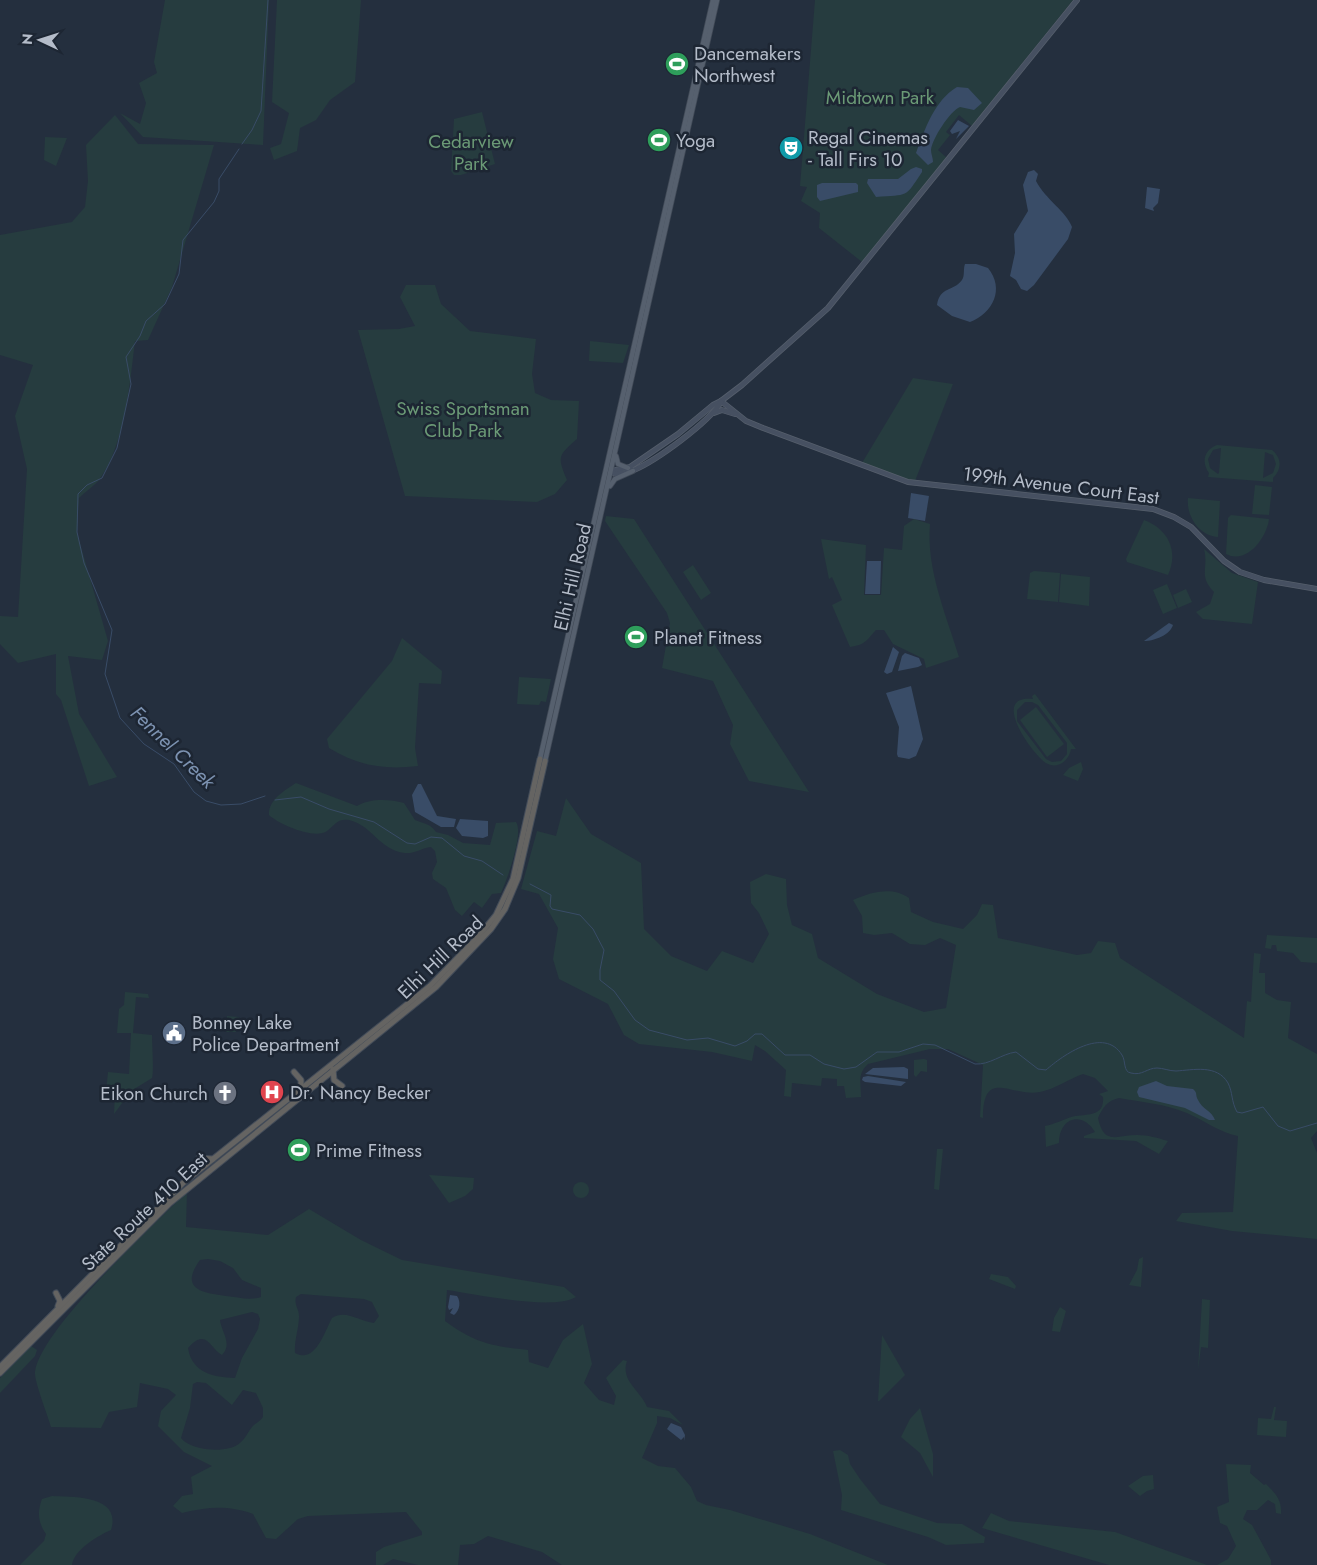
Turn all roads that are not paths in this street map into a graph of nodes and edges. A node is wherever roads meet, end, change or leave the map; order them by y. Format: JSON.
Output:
{"nodes":[{"id":1,"x":713,"y":0,"type":"edge"},
{"id":2,"x":718,"y":0,"type":"edge"},
{"id":3,"x":1077,"y":0,"type":"edge"},
{"id":4,"x":721,"y":401,"type":"junction"},
{"id":5,"x":738,"y":414,"type":"junction"},
{"id":6,"x":710,"y":415,"type":"junction"},
{"id":7,"x":618,"y":440,"type":"junction"},
{"id":8,"x":628,"y":468,"type":"junction"},
{"id":9,"x":611,"y":470,"type":"junction"},
{"id":10,"x":633,"y":471,"type":"junction"},
{"id":11,"x":606,"y":499,"type":"junction"},
{"id":12,"x":1317,"y":589,"type":"edge"},
{"id":13,"x":543,"y":760,"type":"junction"},
{"id":14,"x":469,"y":950,"type":"junction"},
{"id":15,"x":334,"y":1068,"type":"junction"},
{"id":16,"x":294,"y":1072,"type":"dead end"},
{"id":17,"x":316,"y":1080,"type":"junction"},
{"id":18,"x":342,"y":1086,"type":"dead end"},
{"id":19,"x":300,"y":1090,"type":"junction"},
{"id":20,"x":199,"y":1158,"type":"dead end"},
{"id":21,"x":213,"y":1159,"type":"junction"},
{"id":22,"x":72,"y":1292,"type":"junction"},
{"id":23,"x":57,"y":1309,"type":"junction"},
{"id":24,"x":0,"y":1367,"type":"edge"},
{"id":25,"x":0,"y":1373,"type":"edge"}],
"edges":[{"from":1,"to":13,"type":"main road","name":"Elhi Hill Road"},
{"from":2,"to":7,"type":"main road","name":"Elhi Hill Road"},
{"from":3,"to":4,"type":"main road"},
{"from":4,"to":5,"type":"main road","name":"199th Avenue Court East"},
{"from":4,"to":6,"type":"main road"},
{"from":4,"to":8,"type":"main road"},
{"from":5,"to":6,"type":"main road"},
{"from":5,"to":12,"type":"main road","name":"199th Avenue Court East"},
{"from":6,"to":10,"type":"main road"},
{"from":7,"to":8,"type":"main road"},
{"from":7,"to":9,"type":"main road","name":"Elhi Hill Road"},
{"from":8,"to":9,"type":"main road"},
{"from":9,"to":10,"type":"main road"},
{"from":9,"to":11,"type":"main road","name":"Elhi Hill Road"},
{"from":10,"to":11,"type":"main road"},
{"from":11,"to":13,"type":"main road","name":"Elhi Hill Road"},
{"from":13,"to":14,"type":"highway","name":"Elhi Hill Road"},
{"from":14,"to":15,"type":"highway","name":"Elhi Hill Road"},
{"from":14,"to":17,"type":"highway","name":"Elhi Hill Road"},
{"from":15,"to":17,"type":"highway","name":"Elhi Hill Road"},
{"from":15,"to":18,"type":"highway"},
{"from":16,"to":19,"type":"highway"},
{"from":17,"to":19,"type":"highway","name":"State Route 410 East"},
{"from":17,"to":25,"type":"highway","name":"State Route 410 East"},
{"from":19,"to":21,"type":"highway","name":"State Route 410 East"},
{"from":20,"to":21,"type":"highway"},
{"from":21,"to":22,"type":"highway","name":"State Route 410 East"},
{"from":22,"to":23,"type":"highway","name":"State Route 410 East"},
{"from":22,"to":23,"type":"highway"},
{"from":23,"to":24,"type":"highway","name":"State Route 410 East"}]}
